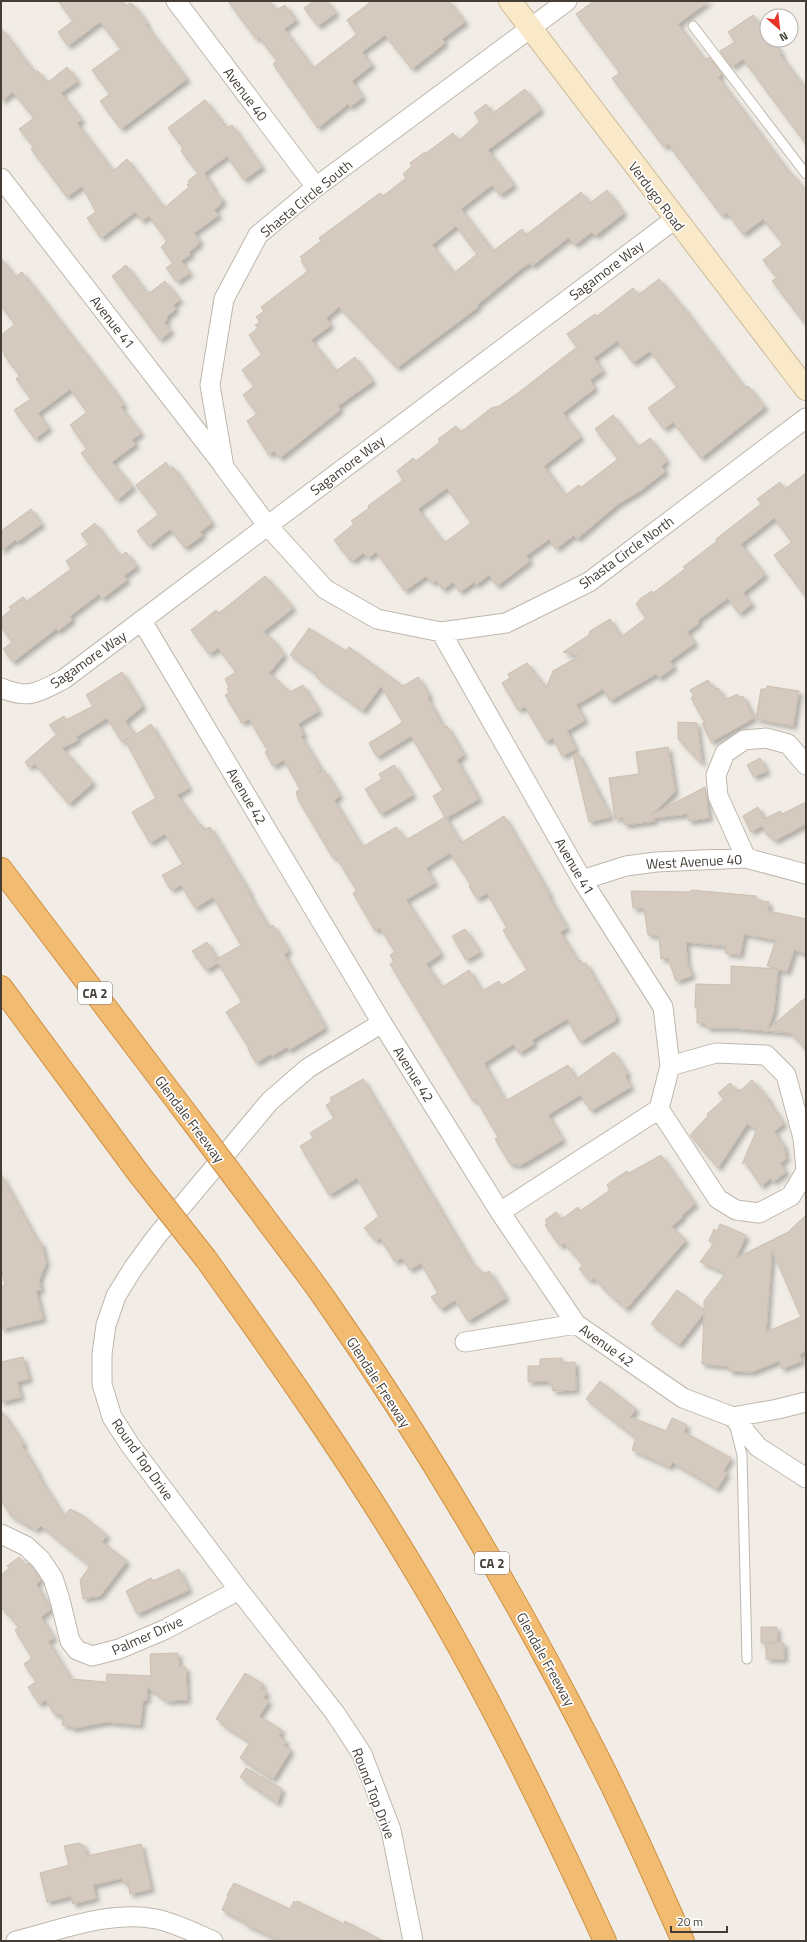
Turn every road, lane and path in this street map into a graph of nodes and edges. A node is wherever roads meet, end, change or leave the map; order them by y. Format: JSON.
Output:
{"nodes":[{"id":1,"x":176,"y":1,"type":"edge"},
{"id":2,"x":510,"y":1,"type":"edge"},
{"id":3,"x":567,"y":1,"type":"edge"},
{"id":4,"x":693,"y":26,"type":"dead end"},
{"id":5,"x":530,"y":28,"type":"junction"},
{"id":6,"x":806,"y":174,"type":"edge"},
{"id":7,"x":1,"y":178,"type":"edge"},
{"id":8,"x":316,"y":187,"type":"junction"},
{"id":9,"x":675,"y":219,"type":"junction"},
{"id":10,"x":806,"y":389,"type":"edge"},
{"id":11,"x":806,"y":418,"type":"edge"},
{"id":12,"x":224,"y":467,"type":"junction"},
{"id":13,"x":267,"y":525,"type":"junction"},
{"id":14,"x":142,"y":621,"type":"junction"},
{"id":15,"x":440,"y":632,"type":"junction"},
{"id":16,"x":7,"y":690,"type":"edge"},
{"id":17,"x":806,"y":765,"type":"edge"},
{"id":18,"x":746,"y":858,"type":"junction"},
{"id":19,"x":1,"y":869,"type":"edge"},
{"id":20,"x":806,"y":874,"type":"edge"},
{"id":21,"x":582,"y":880,"type":"junction"},
{"id":22,"x":1,"y":987,"type":"edge"},
{"id":23,"x":382,"y":1023,"type":"junction"},
{"id":24,"x":670,"y":1066,"type":"junction"},
{"id":25,"x":658,"y":1109,"type":"junction"},
{"id":26,"x":806,"y":1170,"type":"edge"},
{"id":27,"x":500,"y":1212,"type":"junction"},
{"id":28,"x":576,"y":1324,"type":"junction"},
{"id":29,"x":465,"y":1342,"type":"dead end"},
{"id":30,"x":806,"y":1402,"type":"edge"},
{"id":31,"x":733,"y":1417,"type":"junction"},
{"id":32,"x":806,"y":1478,"type":"edge"},
{"id":33,"x":1,"y":1534,"type":"edge"},
{"id":34,"x":239,"y":1590,"type":"junction"},
{"id":35,"x":747,"y":1659,"type":"dead end"},
{"id":36,"x":16,"y":1941,"type":"edge"},
{"id":37,"x":213,"y":1941,"type":"edge"},
{"id":38,"x":413,"y":1941,"type":"edge"},
{"id":39,"x":605,"y":1941,"type":"edge"},
{"id":40,"x":683,"y":1941,"type":"edge"}],
"edges":[{"from":1,"to":8,"type":"street","name":"Avenue 40"},
{"from":2,"to":5,"type":"main road","name":"Verdugo Road"},
{"from":3,"to":5,"type":"street","name":"Shasta Circle South"},
{"from":4,"to":6,"type":"lane"},
{"from":5,"to":8,"type":"street","name":"Shasta Circle South"},
{"from":5,"to":9,"type":"main road","name":"Verdugo Road"},
{"from":7,"to":12,"type":"street","name":"Avenue 41"},
{"from":8,"to":12,"type":"street","name":"Shasta Circle South"},
{"from":9,"to":10,"type":"main road","name":"Verdugo Road"},
{"from":9,"to":13,"type":"street","name":"Sagamore Way"},
{"from":11,"to":15,"type":"street","name":"Shasta Circle North"},
{"from":12,"to":13,"type":"street","name":"Shasta Circle South"},
{"from":13,"to":14,"type":"street","name":"Sagamore Way"},
{"from":13,"to":15,"type":"street","name":"Shasta Circle North"},
{"from":14,"to":16,"type":"street","name":"Sagamore Way"},
{"from":14,"to":23,"type":"street","name":"Avenue 42"},
{"from":15,"to":21,"type":"street","name":"Avenue 41"},
{"from":17,"to":18,"type":"street"},
{"from":18,"to":20,"type":"street","name":"West Avenue 40"},
{"from":18,"to":21,"type":"street","name":"West Avenue 40"},
{"from":19,"to":40,"type":"highway","name":"Glendale Freeway","number":"CA 2","bridge":true},
{"from":21,"to":24,"type":"street","name":"Avenue 41"},
{"from":22,"to":39,"type":"highway","bridge":true},
{"from":23,"to":27,"type":"street","name":"Avenue 42"},
{"from":23,"to":34,"type":"street","name":"Round Top Drive"},
{"from":24,"to":25,"type":"street","name":"Avenue 41"},
{"from":24,"to":26,"type":"street"},
{"from":25,"to":26,"type":"street"},
{"from":25,"to":27,"type":"street"},
{"from":27,"to":28,"type":"street","name":"Avenue 42"},
{"from":28,"to":29,"type":"street"},
{"from":28,"to":31,"type":"street","name":"Avenue 42"},
{"from":30,"to":31,"type":"street"},
{"from":31,"to":32,"type":"street"},
{"from":31,"to":35,"type":"lane"},
{"from":33,"to":34,"type":"street","name":"Palmer Drive"},
{"from":34,"to":38,"type":"street","name":"Round Top Drive"},
{"from":36,"to":37,"type":"street"}]}
